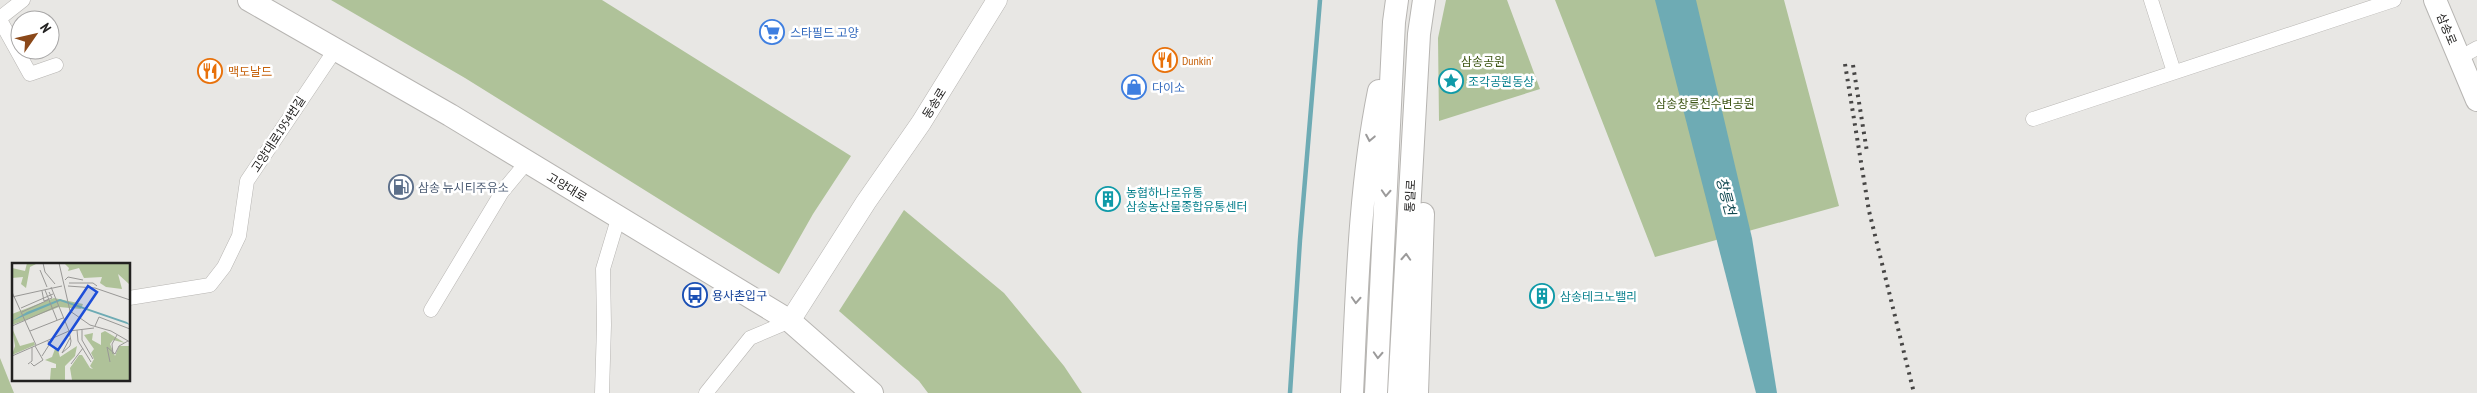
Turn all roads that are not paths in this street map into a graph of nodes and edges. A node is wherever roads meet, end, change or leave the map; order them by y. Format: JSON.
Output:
{"nodes":[{"id":1,"x":23,"y":0,"type":"edge"},
{"id":2,"x":248,"y":0,"type":"edge"},
{"id":3,"x":997,"y":0,"type":"edge"},
{"id":4,"x":1424,"y":0,"type":"edge"},
{"id":5,"x":2151,"y":0,"type":"edge"},
{"id":6,"x":2394,"y":0,"type":"edge"},
{"id":7,"x":2435,"y":0,"type":"edge"},
{"id":8,"x":1395,"y":11,"type":"edge"},
{"id":9,"x":0,"y":19,"type":"edge"},
{"id":10,"x":1418,"y":34,"type":"junction"},
{"id":11,"x":335,"y":50,"type":"junction"},
{"id":12,"x":2468,"y":53,"type":"edge"},
{"id":13,"x":56,"y":64,"type":"dead end"},
{"id":14,"x":2174,"y":72,"type":"junction"},
{"id":15,"x":2477,"y":100,"type":"edge"},
{"id":16,"x":2033,"y":119,"type":"dead end"},
{"id":17,"x":526,"y":163,"type":"junction"},
{"id":18,"x":618,"y":219,"type":"junction"},
{"id":19,"x":130,"y":298,"type":"edge"},
{"id":20,"x":431,"y":310,"type":"dead end"},
{"id":21,"x":790,"y":322,"type":"junction"},
{"id":22,"x":602,"y":393,"type":"edge"},
{"id":23,"x":706,"y":393,"type":"edge"},
{"id":24,"x":872,"y":393,"type":"edge"},
{"id":25,"x":1352,"y":393,"type":"edge"},
{"id":26,"x":1376,"y":393,"type":"edge"},
{"id":27,"x":1399,"y":393,"type":"edge"},
{"id":28,"x":1417,"y":393,"type":"edge"}],
"edges":[{"from":1,"to":9,"type":"street"},
{"from":2,"to":11,"type":"main road","name":"고양대로"},
{"from":3,"to":21,"type":"main road","name":"동송로"},
{"from":4,"to":10,"type":"main road","name":"통일로"},
{"from":5,"to":14,"type":"street"},
{"from":6,"to":14,"type":"street"},
{"from":7,"to":12,"type":"main road","name":"삼송로"},
{"from":8,"to":25,"type":"main road","one_way":true},
{"from":8,"to":26,"type":"main road","name":"통일로","one_way":true},
{"from":9,"to":13,"type":"street"},
{"from":27,"to":10,"type":"main road","name":"통일로","one_way":true},
{"from":10,"to":28,"type":"main road"},
{"from":11,"to":17,"type":"main road","name":"고양대로"},
{"from":11,"to":19,"type":"street","name":"고양대로1954번길"},
{"from":12,"to":15,"type":"main road","name":"삼송로"},
{"from":14,"to":16,"type":"street"},
{"from":17,"to":18,"type":"main road","name":"고양대로"},
{"from":17,"to":20,"type":"street"},
{"from":18,"to":21,"type":"main road","name":"고양대로"},
{"from":18,"to":22,"type":"street"},
{"from":21,"to":23,"type":"street"},
{"from":21,"to":24,"type":"main road","name":"고양대로"}]}
